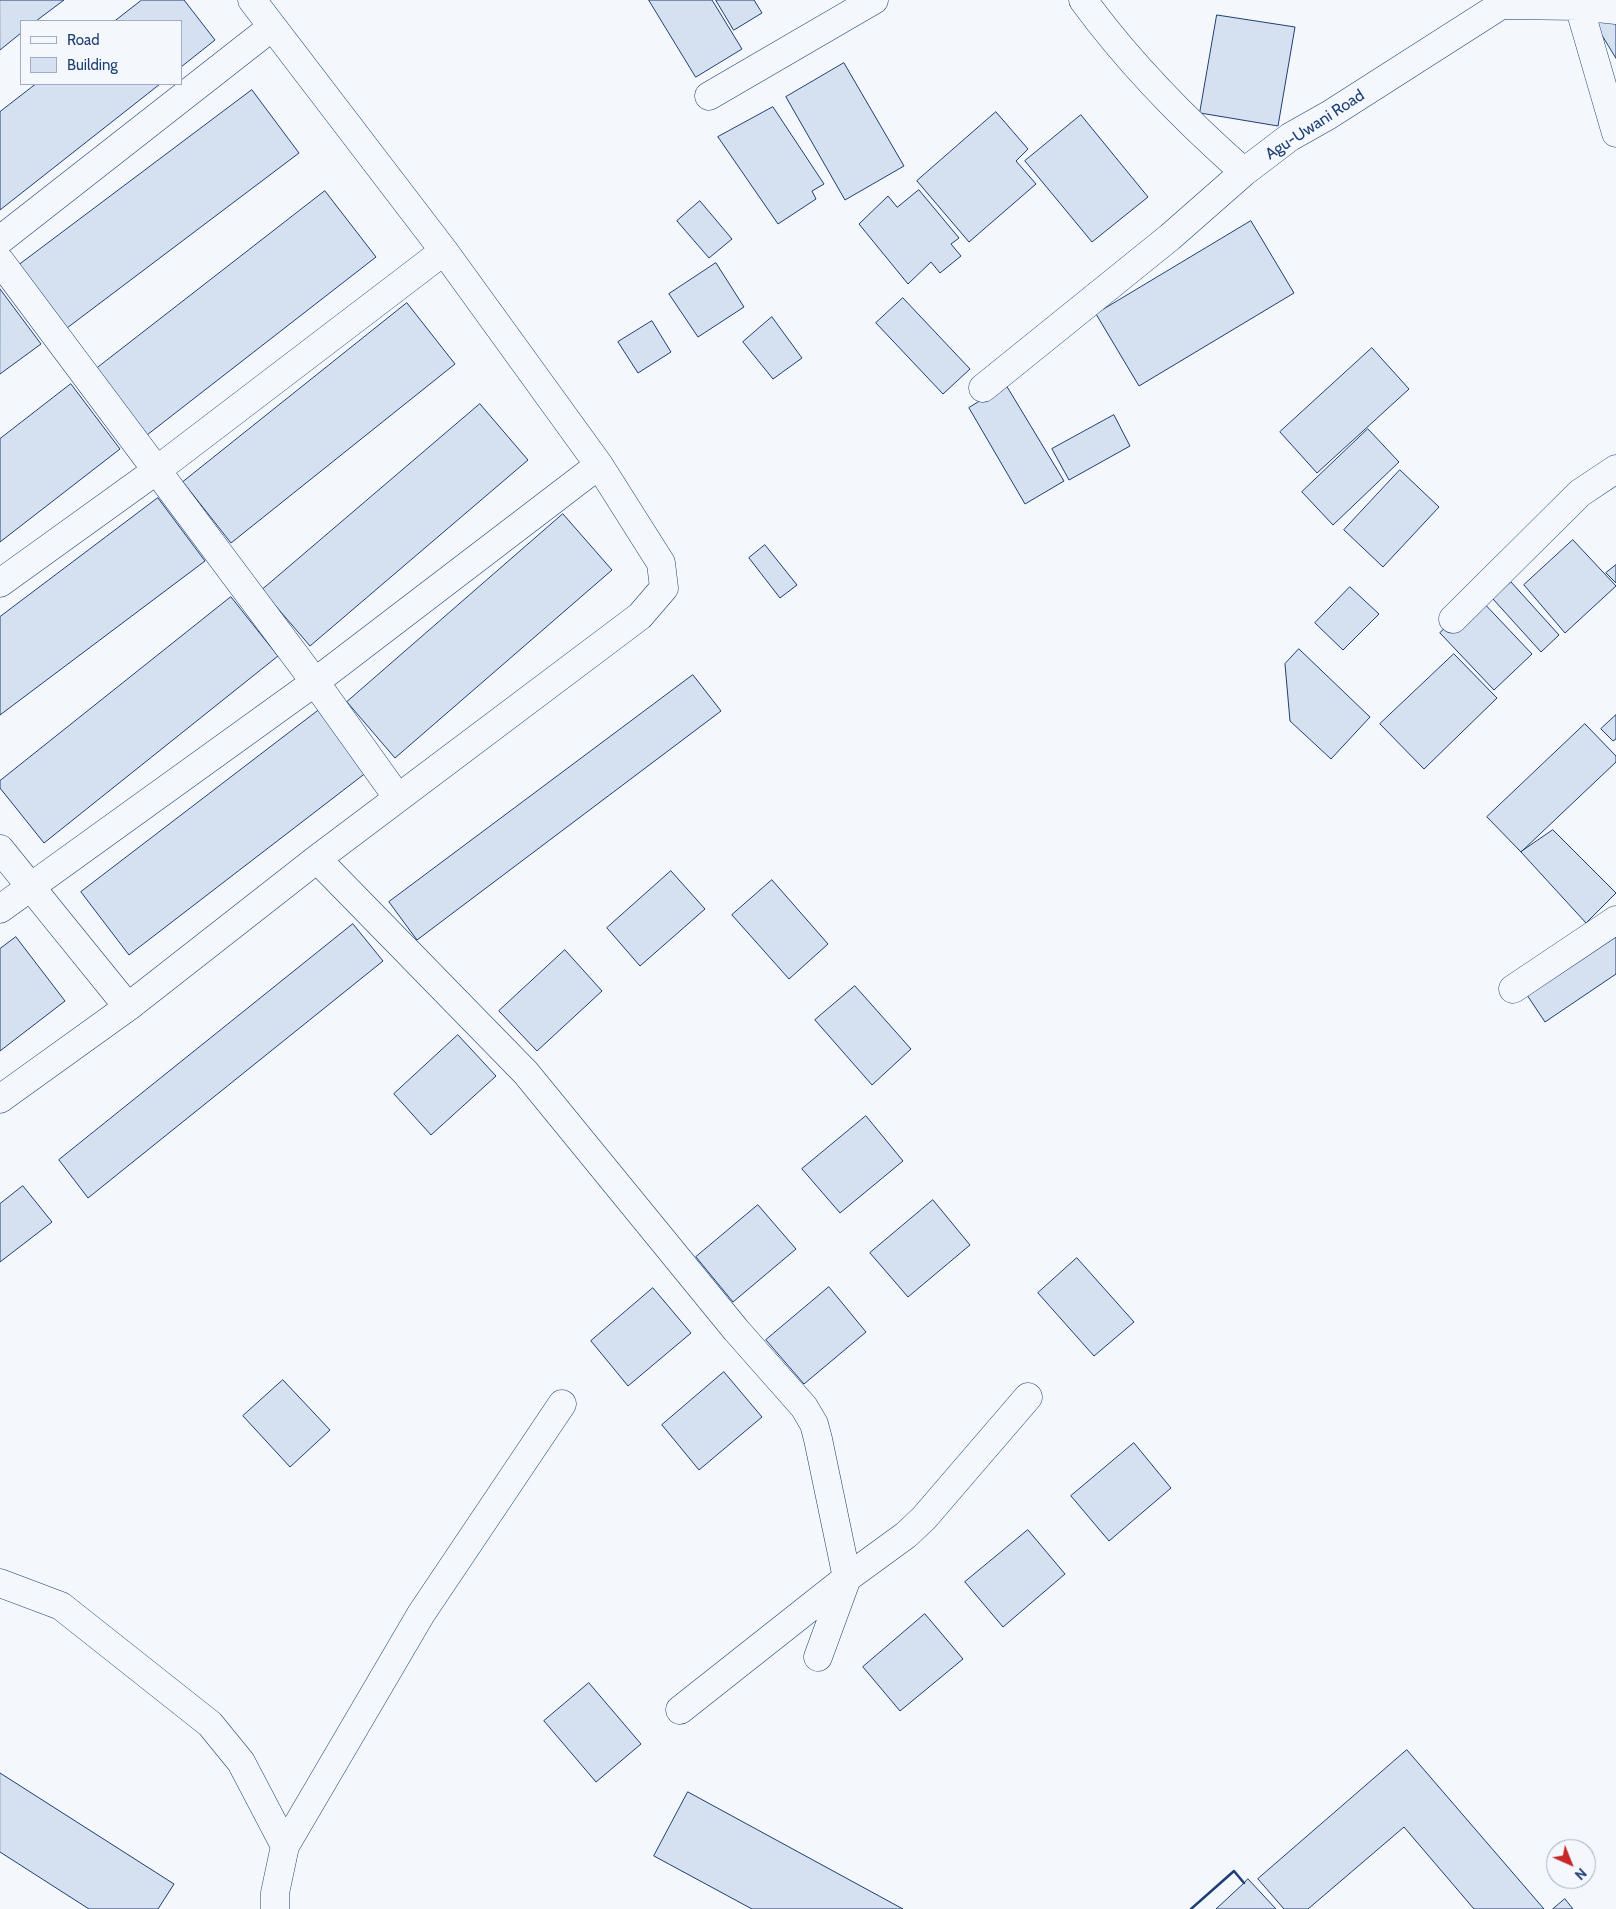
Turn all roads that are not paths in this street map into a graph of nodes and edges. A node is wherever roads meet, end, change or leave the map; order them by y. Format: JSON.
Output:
{"nodes":[{"id":1,"x":252,"y":0,"type":"edge"},
{"id":2,"x":874,"y":0,"type":"edge"},
{"id":3,"x":1083,"y":0,"type":"edge"},
{"id":4,"x":1506,"y":2,"type":"edge"},
{"id":5,"x":1579,"y":6,"type":"junction"},
{"id":6,"x":1616,"y":10,"type":"edge"},
{"id":7,"x":272,"y":27,"type":"junction"},
{"id":8,"x":709,"y":96,"type":"dead end"},
{"id":9,"x":1616,"y":133,"type":"edge"},
{"id":10,"x":1244,"y":172,"type":"junction"},
{"id":11,"x":0,"y":240,"type":"edge"},
{"id":12,"x":444,"y":251,"type":"junction"},
{"id":13,"x":0,"y":261,"type":"edge"},
{"id":14,"x":983,"y":388,"type":"dead end"},
{"id":15,"x":599,"y":465,"type":"junction"},
{"id":16,"x":1616,"y":469,"type":"edge"},
{"id":17,"x":157,"y":470,"type":"junction"},
{"id":18,"x":0,"y":584,"type":"edge"},
{"id":19,"x":1453,"y":619,"type":"dead end"},
{"id":20,"x":315,"y":682,"type":"junction"},
{"id":21,"x":398,"y":798,"type":"junction"},
{"id":22,"x":0,"y":849,"type":"edge"},
{"id":23,"x":317,"y":859,"type":"junction"},
{"id":24,"x":31,"y":887,"type":"junction"},
{"id":25,"x":0,"y":909,"type":"edge"},
{"id":26,"x":1616,"y":920,"type":"edge"},
{"id":27,"x":1513,"y":989,"type":"dead end"},
{"id":28,"x":128,"y":1007,"type":"junction"},
{"id":29,"x":0,"y":1099,"type":"edge"},
{"id":30,"x":1028,"y":1397,"type":"dead end"},
{"id":31,"x":562,"y":1404,"type":"dead end"},
{"id":32,"x":847,"y":1578,"type":"junction"},
{"id":33,"x":0,"y":1583,"type":"edge"},
{"id":34,"x":818,"y":1657,"type":"dead end"},
{"id":35,"x":680,"y":1710,"type":"dead end"},
{"id":36,"x":285,"y":1846,"type":"junction"},
{"id":37,"x":275,"y":1909,"type":"edge"}],
"edges":[{"from":1,"to":7,"type":"street"},
{"from":2,"to":8,"type":"street"},
{"from":3,"to":10,"type":"street"},
{"from":4,"to":5,"type":"street"},
{"from":4,"to":10,"type":"street","name":"Agu-Uwani Road"},
{"from":5,"to":6,"type":"street"},
{"from":5,"to":9,"type":"street"},
{"from":7,"to":11,"type":"street"},
{"from":7,"to":12,"type":"street"},
{"from":10,"to":14,"type":"street","name":"Agu-Uwani Road"},
{"from":12,"to":15,"type":"street"},
{"from":12,"to":17,"type":"street"},
{"from":13,"to":17,"type":"street"},
{"from":15,"to":20,"type":"street"},
{"from":15,"to":21,"type":"street"},
{"from":16,"to":19,"type":"street"},
{"from":17,"to":18,"type":"street"},
{"from":17,"to":20,"type":"street"},
{"from":20,"to":21,"type":"street"},
{"from":20,"to":24,"type":"street"},
{"from":21,"to":23,"type":"street"},
{"from":22,"to":24,"type":"street"},
{"from":23,"to":28,"type":"street"},
{"from":23,"to":32,"type":"street"},
{"from":24,"to":25,"type":"street"},
{"from":24,"to":28,"type":"street"},
{"from":26,"to":27,"type":"street"},
{"from":28,"to":29,"type":"street"},
{"from":30,"to":32,"type":"street"},
{"from":31,"to":36,"type":"street"},
{"from":32,"to":34,"type":"street"},
{"from":32,"to":35,"type":"street"},
{"from":33,"to":36,"type":"street"},
{"from":36,"to":37,"type":"street"}]}
